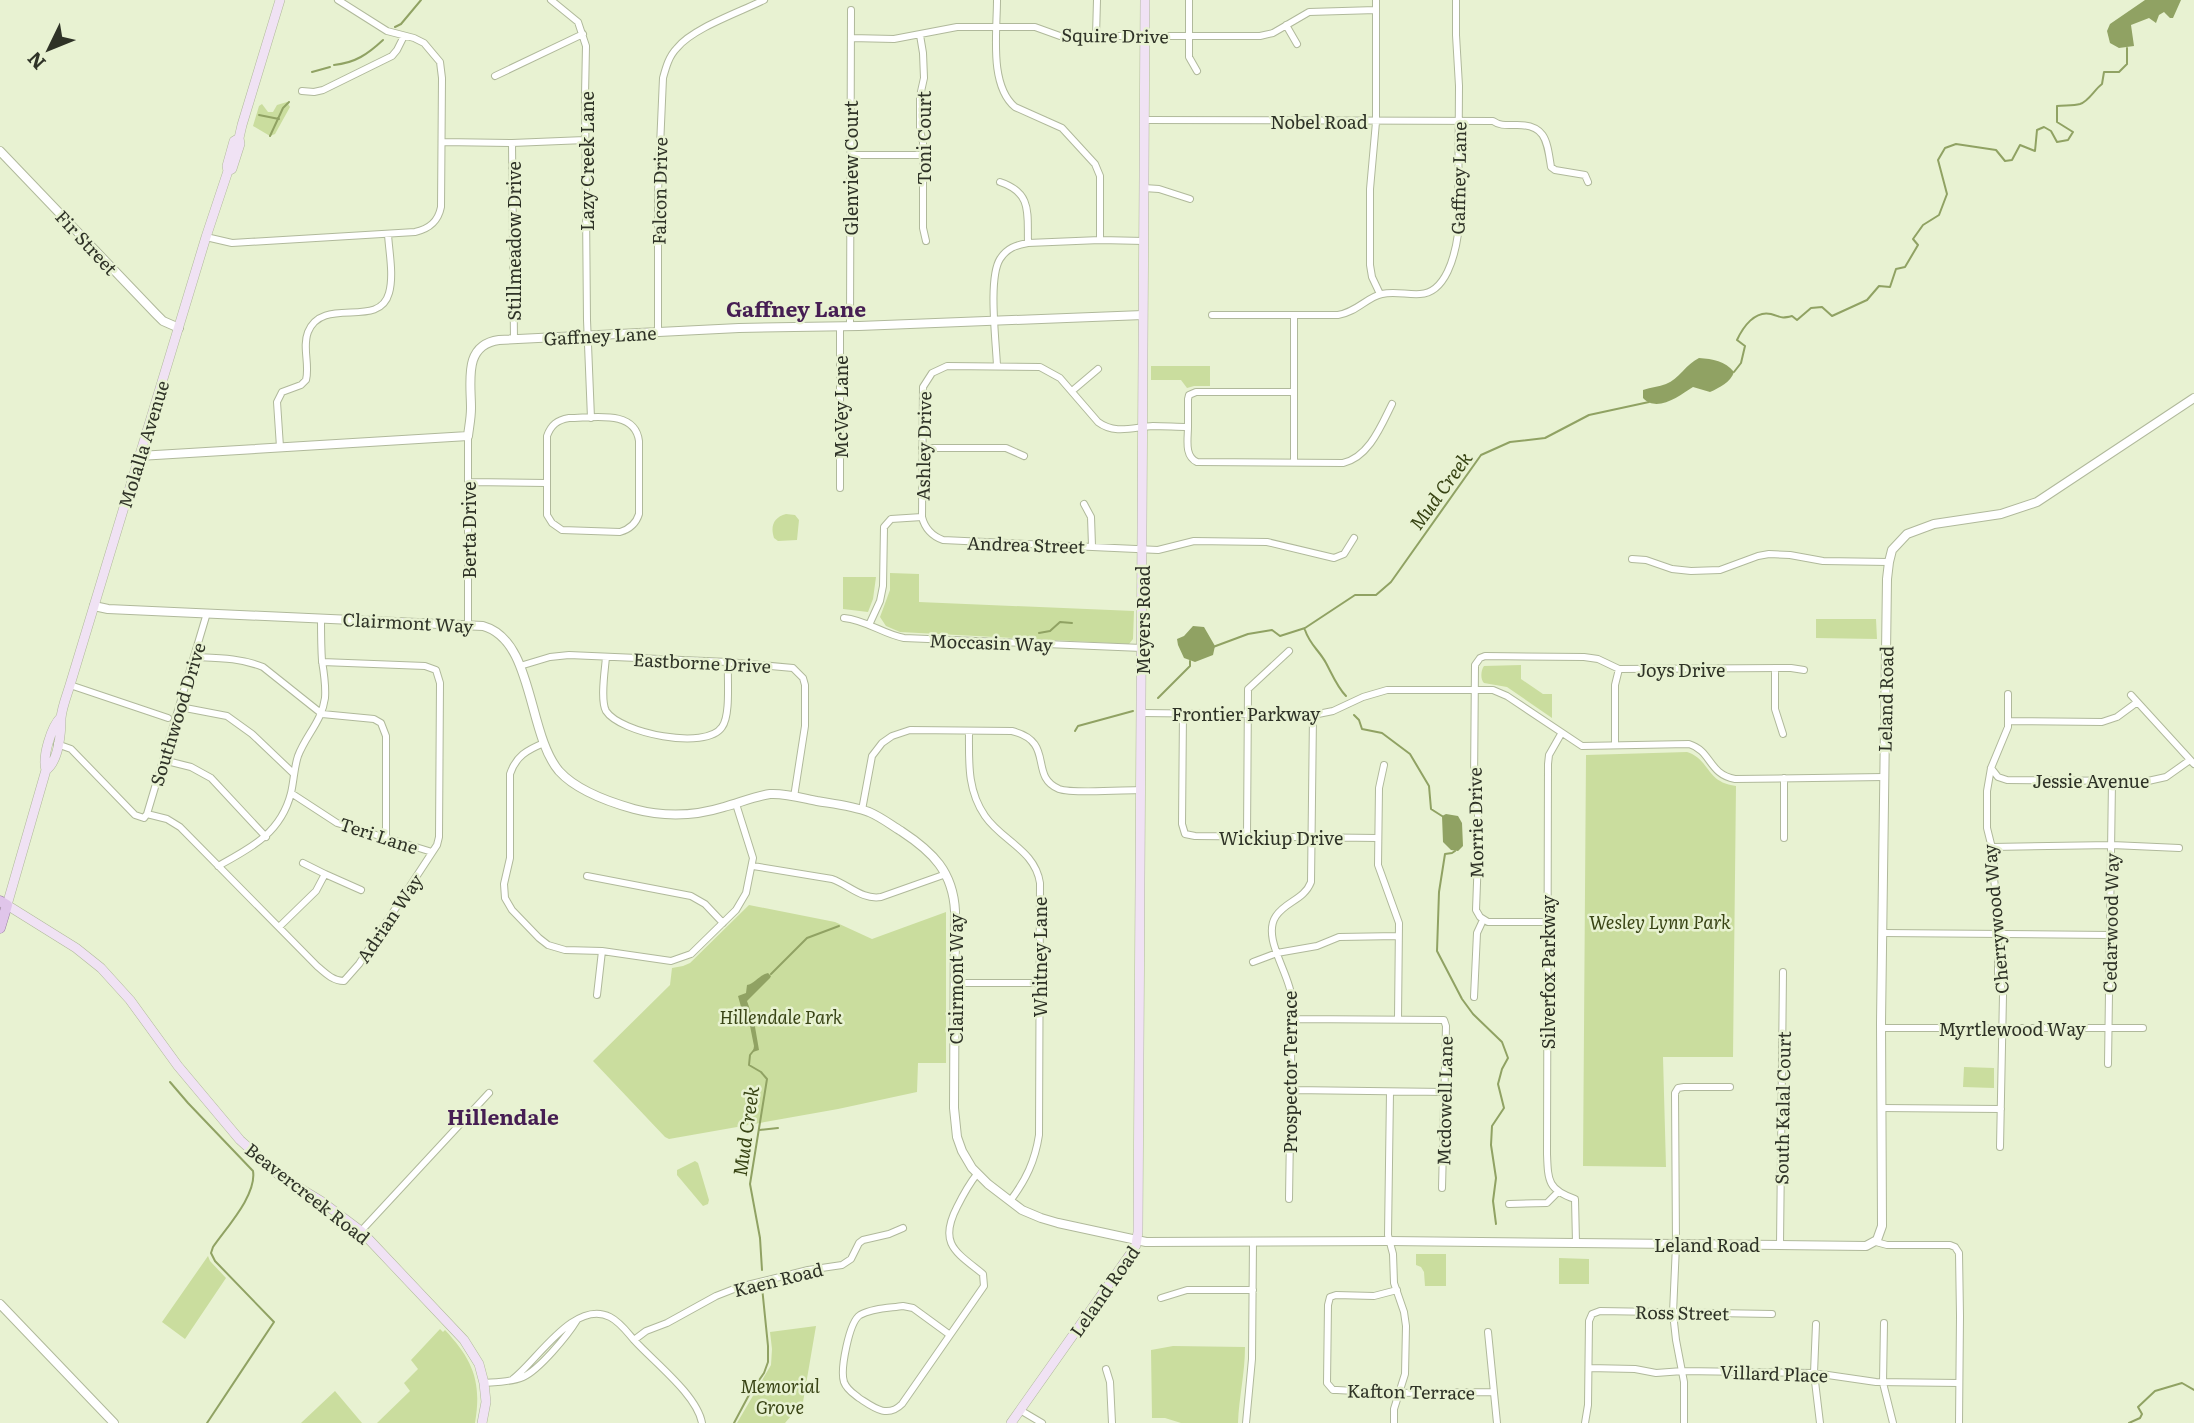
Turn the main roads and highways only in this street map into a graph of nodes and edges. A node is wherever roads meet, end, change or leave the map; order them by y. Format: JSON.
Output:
{"nodes":[{"id":1,"x":280,"y":0,"type":"edge"},
{"id":2,"x":1145,"y":0,"type":"edge"},
{"id":3,"x":61,"y":717,"type":"junction"},
{"id":4,"x":47,"y":770,"type":"junction"},
{"id":5,"x":4,"y":903,"type":"edge"},
{"id":6,"x":0,"y":928,"type":"edge"},
{"id":7,"x":1137,"y":1240,"type":"joint"},
{"id":8,"x":482,"y":1423,"type":"edge"},
{"id":9,"x":1011,"y":1423,"type":"edge"}],
"edges":[{"from":1,"to":3,"type":"main road","name":"Molalla Avenue"},
{"from":2,"to":7,"type":"main road","name":"Meyers Road"},
{"from":3,"to":4,"type":"main road","name":"Molalla Avenue"},
{"from":3,"to":4,"type":"main road","name":"Molalla Avenue"},
{"from":4,"to":5,"type":"main road","name":"Molalla Avenue"},
{"from":5,"to":6,"type":"main road","name":"Molalla Avenue"},
{"from":5,"to":8,"type":"main road","name":"Beavercreek Road"},
{"from":7,"to":9,"type":"main road","name":"Leland Road"}]}
